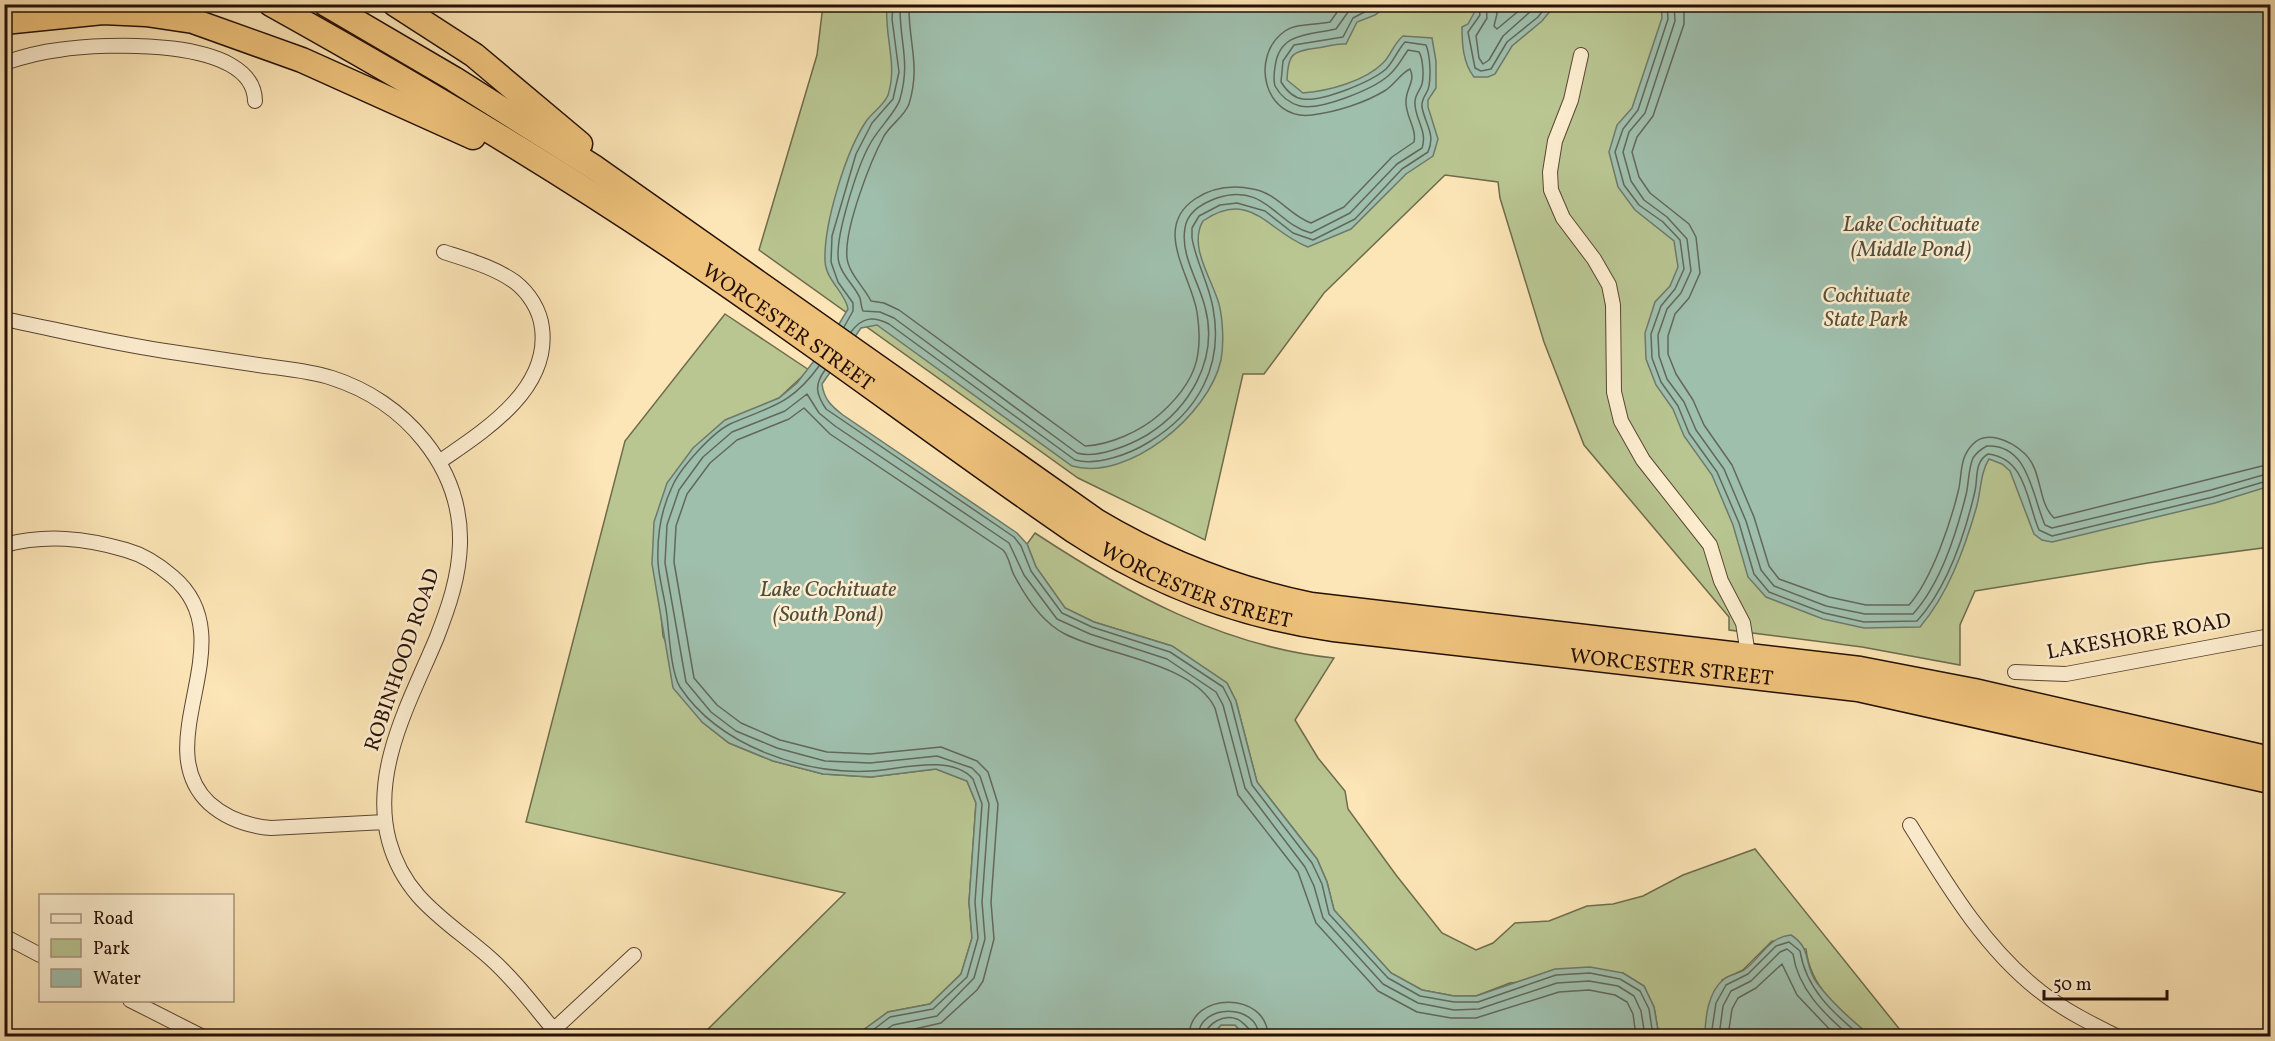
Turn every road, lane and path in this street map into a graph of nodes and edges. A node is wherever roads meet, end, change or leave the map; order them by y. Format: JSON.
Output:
{"nodes":[{"id":1,"x":21,"y":4,"type":"edge"},
{"id":2,"x":271,"y":4,"type":"edge"},
{"id":3,"x":326,"y":4,"type":"edge"},
{"id":4,"x":395,"y":4,"type":"edge"},
{"id":5,"x":4,"y":20,"type":"edge"},
{"id":6,"x":1581,"y":55,"type":"dead end"},
{"id":7,"x":4,"y":63,"type":"edge"},
{"id":8,"x":255,"y":101,"type":"dead end"},
{"id":9,"x":577,"y":186,"type":"junction"},
{"id":10,"x":676,"y":224,"type":"junction"},
{"id":11,"x":444,"y":252,"type":"dead end"},
{"id":12,"x":4,"y":319,"type":"edge"},
{"id":13,"x":821,"y":338,"type":"junction"},
{"id":14,"x":854,"y":361,"type":"junction"},
{"id":15,"x":440,"y":462,"type":"junction"},
{"id":16,"x":4,"y":545,"type":"edge"},
{"id":17,"x":2271,"y":636,"type":"edge"},
{"id":18,"x":1748,"y":654,"type":"junction"},
{"id":19,"x":2015,"y":672,"type":"dead end"},
{"id":20,"x":2271,"y":759,"type":"edge"},
{"id":21,"x":2271,"y":781,"type":"edge"},
{"id":22,"x":385,"y":822,"type":"junction"},
{"id":23,"x":1911,"y":825,"type":"dead end"},
{"id":24,"x":4,"y":936,"type":"edge"},
{"id":25,"x":39,"y":954,"type":"edge"},
{"id":26,"x":634,"y":955,"type":"dead end"},
{"id":27,"x":134,"y":1002,"type":"edge"},
{"id":28,"x":550,"y":1033,"type":"edge"},
{"id":29,"x":201,"y":1036,"type":"edge"},
{"id":30,"x":2116,"y":1036,"type":"edge"}],
"edges":[{"from":1,"to":5,"type":"main road"},
{"from":2,"to":9,"type":"highway","name":"WORCESTER STREET"},
{"from":3,"to":10,"type":"highway","name":"WORCESTER STREET"},
{"from":4,"to":10,"type":"highway"},
{"from":5,"to":9,"type":"highway"},
{"from":6,"to":18,"type":"street"},
{"from":7,"to":8,"type":"street"},
{"from":9,"to":13,"type":"highway","name":"WORCESTER STREET"},
{"from":10,"to":13,"type":"highway","name":"WORCESTER STREET"},
{"from":11,"to":15,"type":"street"},
{"from":12,"to":15,"type":"street","name":"ROBINHOOD ROAD"},
{"from":13,"to":14,"type":"highway","name":"WORCESTER STREET"},
{"from":14,"to":18,"type":"highway","name":"WORCESTER STREET"},
{"from":14,"to":21,"type":"highway","name":"WORCESTER STREET"},
{"from":15,"to":22,"type":"street","name":"ROBINHOOD ROAD"},
{"from":16,"to":22,"type":"street"},
{"from":17,"to":19,"type":"street","name":"LAKESHORE ROAD"},
{"from":18,"to":20,"type":"highway","name":"WORCESTER STREET"},
{"from":22,"to":28,"type":"street","name":"ROBINHOOD ROAD"},
{"from":23,"to":30,"type":"street"},
{"from":24,"to":25,"type":"street"},
{"from":26,"to":28,"type":"street"},
{"from":27,"to":29,"type":"street"}]}
